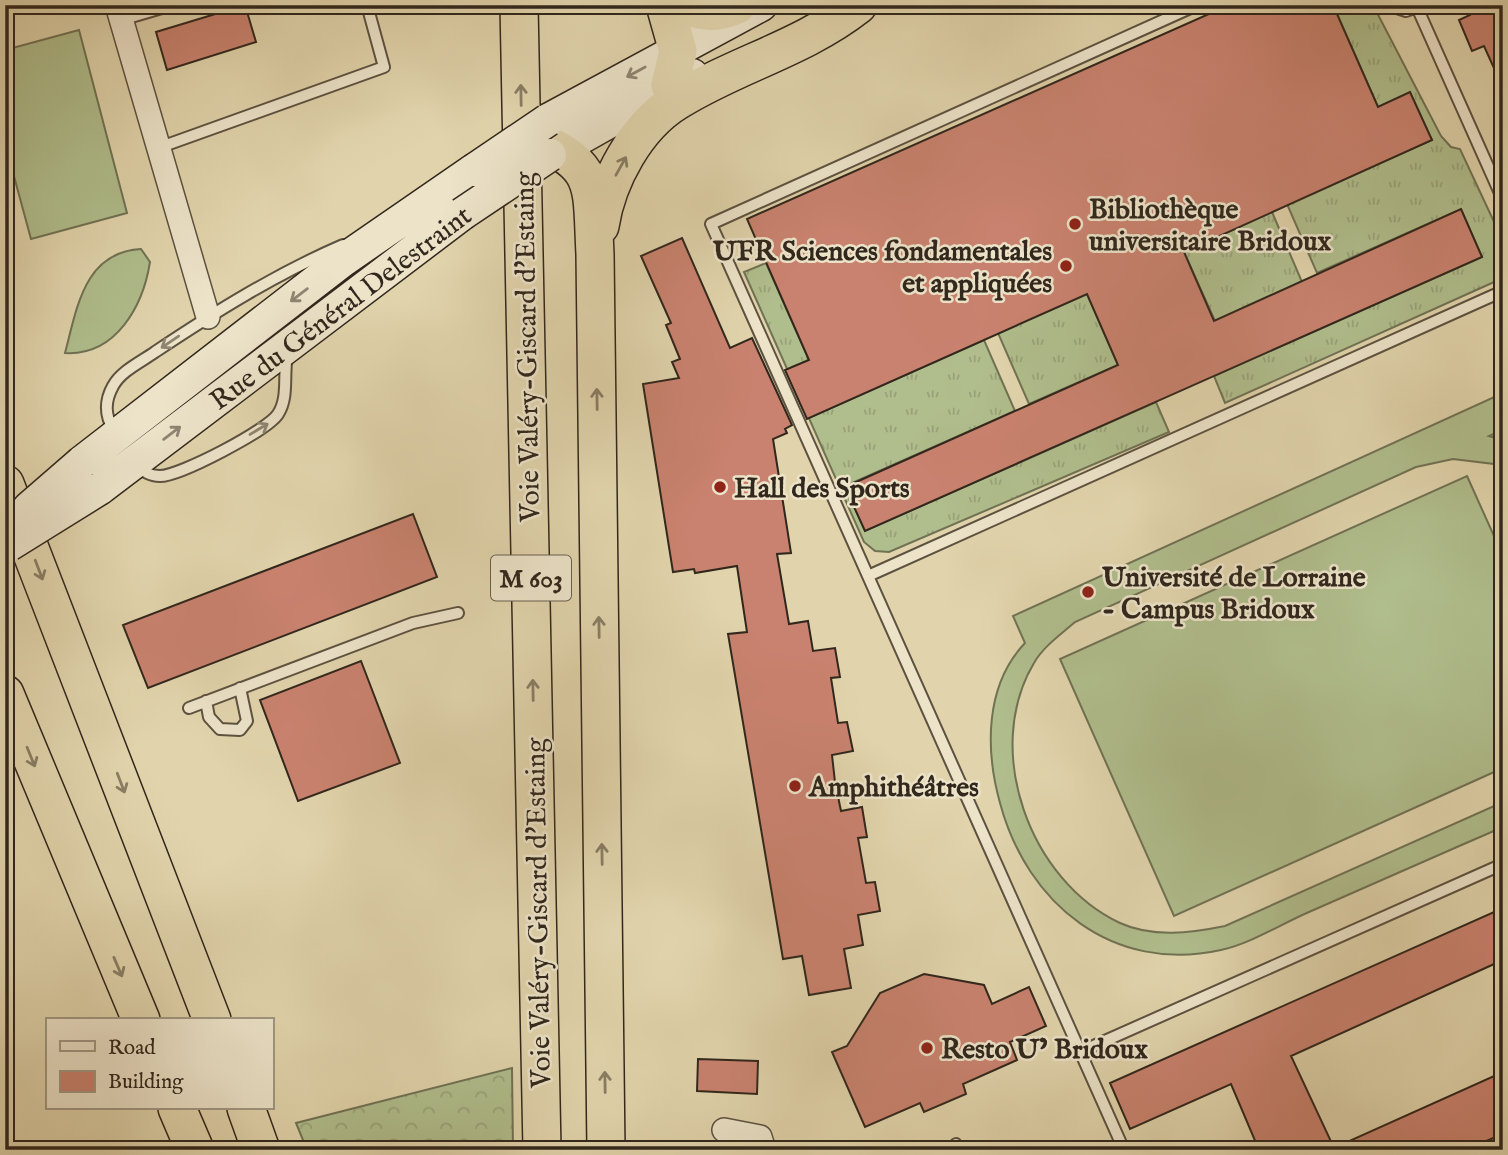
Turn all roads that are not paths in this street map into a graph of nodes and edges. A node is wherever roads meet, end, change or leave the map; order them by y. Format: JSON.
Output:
{"nodes":[{"id":1,"x":172,"y":5,"type":"edge"},
{"id":2,"x":367,"y":5,"type":"edge"},
{"id":3,"x":519,"y":5,"type":"edge"},
{"id":4,"x":666,"y":5,"type":"edge"},
{"id":5,"x":685,"y":5,"type":"edge"},
{"id":6,"x":737,"y":5,"type":"edge"},
{"id":7,"x":761,"y":5,"type":"edge"},
{"id":8,"x":851,"y":5,"type":"edge"},
{"id":9,"x":858,"y":5,"type":"edge"},
{"id":10,"x":1197,"y":5,"type":"edge"},
{"id":11,"x":1388,"y":5,"type":"edge"},
{"id":12,"x":1417,"y":6,"type":"edge"},
{"id":13,"x":119,"y":13,"type":"edge"},
{"id":14,"x":674,"y":68,"type":"junction"},
{"id":15,"x":546,"y":140,"type":"junction"},
{"id":16,"x":158,"y":148,"type":"junction"},
{"id":17,"x":1503,"y":200,"type":"edge"},
{"id":18,"x":403,"y":218,"type":"junction"},
{"id":19,"x":595,"y":254,"type":"junction"},
{"id":20,"x":1503,"y":291,"type":"edge"},
{"id":21,"x":208,"y":317,"type":"junction"},
{"id":22,"x":290,"y":344,"type":"junction"},
{"id":23,"x":125,"y":448,"type":"junction"},
{"id":24,"x":5,"y":484,"type":"edge"},
{"id":25,"x":5,"y":547,"type":"edge"},
{"id":26,"x":868,"y":576,"type":"junction"},
{"id":27,"x":458,"y":613,"type":"dead end"},
{"id":28,"x":240,"y":688,"type":"junction"},
{"id":29,"x":5,"y":694,"type":"edge"},
{"id":30,"x":206,"y":701,"type":"junction"},
{"id":31,"x":189,"y":708,"type":"dead end"},
{"id":32,"x":1503,"y":864,"type":"edge"},
{"id":33,"x":140,"y":1018,"type":"edge"},
{"id":34,"x":211,"y":1018,"type":"edge"},
{"id":35,"x":1080,"y":1052,"type":"junction"},
{"id":36,"x":178,"y":1110,"type":"edge"},
{"id":37,"x":247,"y":1110,"type":"edge"},
{"id":38,"x":724,"y":1130,"type":"dead end"},
{"id":39,"x":195,"y":1150,"type":"edge"},
{"id":40,"x":261,"y":1150,"type":"edge"},
{"id":41,"x":542,"y":1150,"type":"edge"},
{"id":42,"x":606,"y":1150,"type":"edge"},
{"id":43,"x":764,"y":1150,"type":"edge"},
{"id":44,"x":1124,"y":1150,"type":"edge"}],
"edges":[{"from":1,"to":13,"type":"lane"},
{"from":2,"to":16,"type":"lane"},
{"from":41,"to":3,"type":"highway","name":"Voie Valéry-Giscard d'Estaing","number":"M 603","one_way":true},
{"from":4,"to":14,"type":"highway"},
{"from":5,"to":6,"type":"highway"},
{"from":7,"to":14,"type":"main road","name":"Rue du Général Delestraint"},
{"from":8,"to":14,"type":"main road","name":"Rue du Général Delestraint"},
{"from":19,"to":9,"type":"highway","one_way":true},
{"from":10,"to":26,"type":"lane"},
{"from":11,"to":12,"type":"lane"},
{"from":12,"to":17,"type":"lane"},
{"from":13,"to":16,"type":"street"},
{"from":14,"to":15,"type":"main road","name":"Rue du Général Delestraint"},
{"from":15,"to":18,"type":"main road","name":"Rue du Général Delestraint","bridge":true},
{"from":15,"to":19,"type":"highway"},
{"from":15,"to":22,"type":"main road","name":"Rue du Général Delestraint","bridge":true},
{"from":16,"to":21,"type":"street"},
{"from":18,"to":21,"type":"lane"},
{"from":18,"to":23,"type":"main road","name":"Rue du Général Delestraint","one_way":true},
{"from":42,"to":19,"type":"highway","one_way":true},
{"from":20,"to":26,"type":"lane"},
{"from":21,"to":23,"type":"lane","one_way":true},
{"from":23,"to":22,"type":"main road","name":"Rue du Général Delestraint","one_way":true},
{"from":23,"to":22,"type":"lane","one_way":true},
{"from":23,"to":25,"type":"main road","name":"Rue du Général Delestraint","bridge":true},
{"from":23,"to":25,"type":"main road","name":"Rue du Général Delestraint","bridge":true},
{"from":24,"to":34,"type":"highway","one_way":true},
{"from":26,"to":35,"type":"lane"},
{"from":27,"to":28,"type":"lane"},
{"from":28,"to":30,"type":"lane"},
{"from":28,"to":30,"type":"lane"},
{"from":29,"to":33,"type":"highway","one_way":true},
{"from":30,"to":31,"type":"lane"},
{"from":32,"to":35,"type":"lane"},
{"from":35,"to":44,"type":"lane"},
{"from":36,"to":39,"type":"highway"},
{"from":37,"to":40,"type":"highway"},
{"from":38,"to":43,"type":"street"}]}
